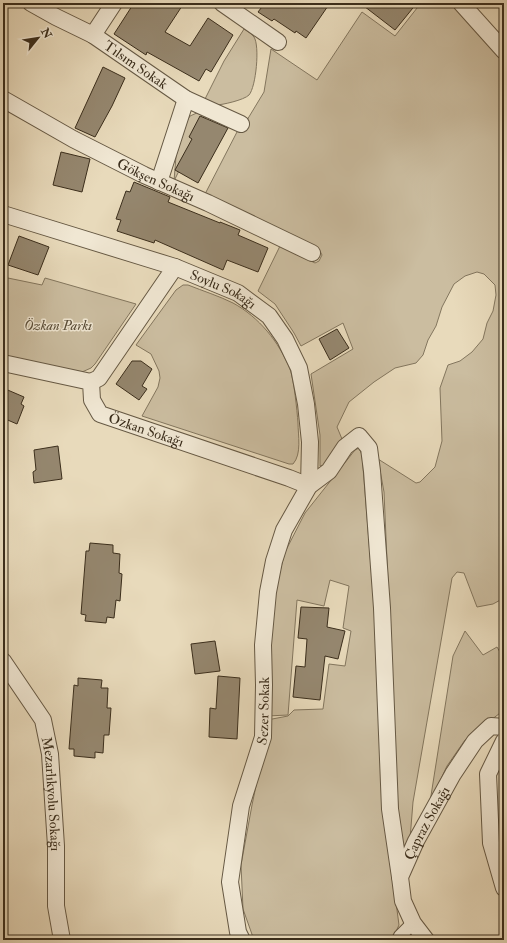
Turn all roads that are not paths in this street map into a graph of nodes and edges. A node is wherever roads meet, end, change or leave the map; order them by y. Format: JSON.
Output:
{"nodes":[{"id":1,"x":31,"y":3,"type":"edge"},
{"id":2,"x":114,"y":3,"type":"edge"},
{"id":3,"x":222,"y":3,"type":"edge"},
{"id":4,"x":461,"y":3,"type":"edge"},
{"id":5,"x":243,"y":9,"type":"edge"},
{"id":6,"x":93,"y":35,"type":"junction"},
{"id":7,"x":278,"y":42,"type":"dead end"},
{"id":8,"x":504,"y":51,"type":"edge"},
{"id":9,"x":3,"y":99,"type":"edge"},
{"id":10,"x":186,"y":99,"type":"junction"},
{"id":11,"x":241,"y":124,"type":"dead end"},
{"id":12,"x":159,"y":182,"type":"junction"},
{"id":13,"x":3,"y":214,"type":"edge"},
{"id":14,"x":312,"y":254,"type":"dead end"},
{"id":15,"x":175,"y":267,"type":"junction"},
{"id":16,"x":3,"y":363,"type":"edge"},
{"id":17,"x":91,"y":382,"type":"junction"},
{"id":18,"x":309,"y":486,"type":"junction"},
{"id":19,"x":3,"y":661,"type":"edge"},
{"id":20,"x":504,"y":727,"type":"edge"},
{"id":21,"x":504,"y":741,"type":"edge"},
{"id":22,"x":400,"y":878,"type":"junction"},
{"id":23,"x":504,"y":888,"type":"edge"},
{"id":24,"x":413,"y":923,"type":"junction"},
{"id":25,"x":62,"y":940,"type":"edge"},
{"id":26,"x":242,"y":940,"type":"edge"},
{"id":27,"x":398,"y":940,"type":"edge"},
{"id":28,"x":426,"y":940,"type":"edge"}],
"edges":[{"from":1,"to":6,"type":"street","name":"Tılsım Sokak"},
{"from":2,"to":6,"type":"street"},
{"from":3,"to":5,"type":"street"},
{"from":4,"to":8,"type":"street"},
{"from":5,"to":7,"type":"street"},
{"from":6,"to":10,"type":"street","name":"Tılsım Sokak"},
{"from":9,"to":12,"type":"street","name":"Gökşen Sokağı"},
{"from":10,"to":11,"type":"street","name":"Tılsım Sokak"},
{"from":10,"to":12,"type":"street"},
{"from":12,"to":14,"type":"street","name":"Gökşen Sokağı"},
{"from":13,"to":15,"type":"street","name":"Soylu Sokağı"},
{"from":15,"to":17,"type":"street"},
{"from":15,"to":18,"type":"street","name":"Soylu Sokağı"},
{"from":16,"to":17,"type":"street"},
{"from":17,"to":18,"type":"street","name":"Özkan Sokağı"},
{"from":18,"to":22,"type":"street"},
{"from":18,"to":26,"type":"street","name":"Sezer Sokak"},
{"from":19,"to":25,"type":"street","name":"Mezarlıkyolu Sokağı"},
{"from":20,"to":22,"type":"street","name":"Çapraz Sokağı"},
{"from":21,"to":23,"type":"street"},
{"from":22,"to":24,"type":"street","name":"Çapraz Sokağı"},
{"from":24,"to":27,"type":"street"},
{"from":24,"to":28,"type":"street","name":"Çapraz Sokağı"}]}
